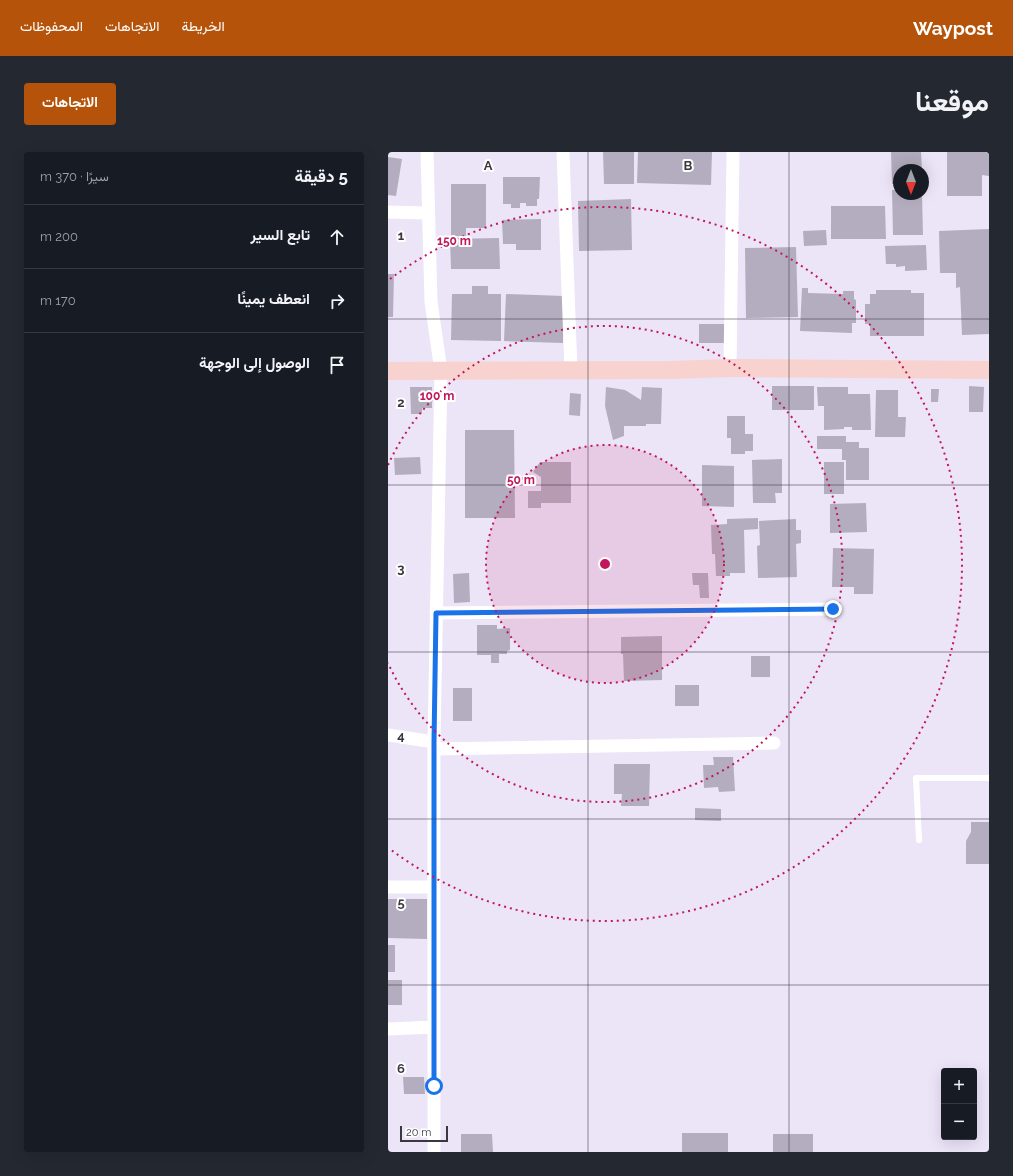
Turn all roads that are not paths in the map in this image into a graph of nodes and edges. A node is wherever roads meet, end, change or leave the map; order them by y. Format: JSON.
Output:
{"nodes":[{"id":1,"x":427,"y":152,"type":"edge"},
{"id":2,"x":563,"y":152,"type":"edge"},
{"id":3,"x":733,"y":152,"type":"edge"},
{"id":4,"x":388,"y":212,"type":"edge"},
{"id":5,"x":428,"y":213,"type":"junction"},
{"id":6,"x":730,"y":368,"type":"junction"},
{"id":7,"x":989,"y":370,"type":"edge"},
{"id":8,"x":388,"y":371,"type":"edge"},
{"id":9,"x":441,"y":371,"type":"junction"},
{"id":10,"x":571,"y":371,"type":"junction"},
{"id":11,"x":833,"y":609,"type":"dead end"},
{"id":12,"x":436,"y":613,"type":"junction"},
{"id":13,"x":388,"y":735,"type":"edge"},
{"id":14,"x":774,"y":743,"type":"dead end"},
{"id":15,"x":434,"y":745,"type":"junction"},
{"id":16,"x":989,"y":778,"type":"edge"},
{"id":17,"x":919,"y":840,"type":"dead end"},
{"id":18,"x":388,"y":887,"type":"edge"},
{"id":19,"x":434,"y":887,"type":"junction"},
{"id":20,"x":434,"y":1027,"type":"junction"},
{"id":21,"x":388,"y":1029,"type":"edge"},
{"id":22,"x":434,"y":1152,"type":"edge"}],
"edges":[{"from":1,"to":5,"type":"street"},
{"from":2,"to":10,"type":"street"},
{"from":3,"to":6,"type":"street"},
{"from":4,"to":5,"type":"street"},
{"from":5,"to":9,"type":"street"},
{"from":6,"to":7,"type":"main road"},
{"from":6,"to":10,"type":"main road"},
{"from":8,"to":9,"type":"main road"},
{"from":9,"to":10,"type":"main road"},
{"from":9,"to":12,"type":"street"},
{"from":11,"to":12,"type":"street"},
{"from":12,"to":15,"type":"street"},
{"from":13,"to":15,"type":"street"},
{"from":14,"to":15,"type":"street"},
{"from":15,"to":19,"type":"street"},
{"from":16,"to":17,"type":"lane"},
{"from":18,"to":19,"type":"street"},
{"from":19,"to":20,"type":"street"},
{"from":20,"to":21,"type":"street"},
{"from":20,"to":22,"type":"street"}]}
